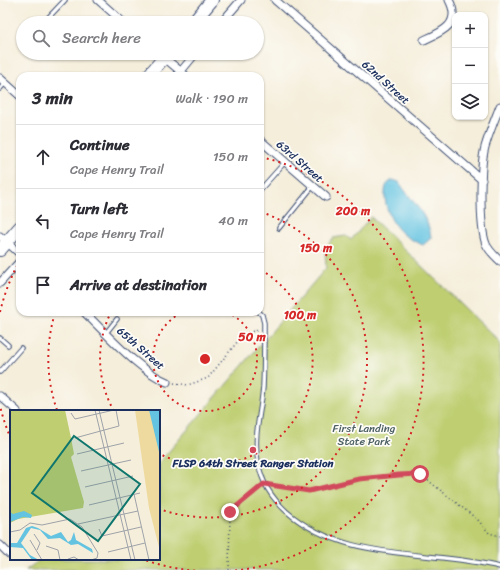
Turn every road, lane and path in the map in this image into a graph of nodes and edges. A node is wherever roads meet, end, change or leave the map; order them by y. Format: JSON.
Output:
{"nodes":[{"id":1,"x":65,"y":0,"type":"edge"},
{"id":2,"x":98,"y":0,"type":"edge"},
{"id":3,"x":212,"y":0,"type":"edge"},
{"id":4,"x":240,"y":0,"type":"edge"},
{"id":5,"x":275,"y":0,"type":"edge"},
{"id":6,"x":449,"y":0,"type":"edge"},
{"id":7,"x":50,"y":16,"type":"edge"},
{"id":8,"x":116,"y":16,"type":"edge"},
{"id":9,"x":199,"y":16,"type":"edge"},
{"id":10,"x":227,"y":16,"type":"edge"},
{"id":11,"x":424,"y":40,"type":"dead end"},
{"id":12,"x":160,"y":60,"type":"edge"},
{"id":13,"x":169,"y":60,"type":"edge"},
{"id":14,"x":191,"y":60,"type":"edge"},
{"id":15,"x":151,"y":72,"type":"edge"},
{"id":16,"x":179,"y":72,"type":"edge"},
{"id":17,"x":183,"y":72,"type":"edge"},
{"id":18,"x":3,"y":80,"type":"edge"},
{"id":19,"x":0,"y":89,"type":"edge"},
{"id":20,"x":16,"y":92,"type":"edge"},
{"id":21,"x":500,"y":106,"type":"edge"},
{"id":22,"x":264,"y":144,"type":"edge"},
{"id":23,"x":285,"y":162,"type":"junction"},
{"id":24,"x":482,"y":180,"type":"junction"},
{"id":25,"x":264,"y":186,"type":"edge"},
{"id":26,"x":313,"y":186,"type":"junction"},
{"id":27,"x":326,"y":197,"type":"dead end"},
{"id":28,"x":279,"y":228,"type":"dead end"},
{"id":29,"x":16,"y":231,"type":"edge"},
{"id":30,"x":2,"y":243,"type":"edge"},
{"id":31,"x":16,"y":252,"type":"edge"},
{"id":32,"x":500,"y":261,"type":"edge"},
{"id":33,"x":16,"y":265,"type":"edge"},
{"id":34,"x":0,"y":283,"type":"edge"},
{"id":35,"x":88,"y":316,"type":"edge"},
{"id":36,"x":261,"y":316,"type":"edge"},
{"id":37,"x":117,"y":319,"type":"dead end"},
{"id":38,"x":264,"y":329,"type":"junction"},
{"id":39,"x":106,"y":332,"type":"junction"},
{"id":40,"x":0,"y":338,"type":"edge"},
{"id":41,"x":8,"y":345,"type":"dead end"},
{"id":42,"x":20,"y":348,"type":"dead end"},
{"id":43,"x":0,"y":372,"type":"edge"},
{"id":44,"x":167,"y":382,"type":"joint"},
{"id":45,"x":0,"y":396,"type":"edge"},
{"id":46,"x":16,"y":410,"type":"edge"},
{"id":47,"x":264,"y":484,"type":"junction"},
{"id":48,"x":500,"y":536,"type":"edge"},
{"id":49,"x":0,"y":545,"type":"edge"},
{"id":50,"x":9,"y":554,"type":"dead end"},
{"id":51,"x":500,"y":567,"type":"edge"},
{"id":52,"x":229,"y":570,"type":"edge"}],
"edges":[{"from":1,"to":7,"type":"lane"},
{"from":2,"to":8,"type":"street"},
{"from":3,"to":9,"type":"highway"},
{"from":4,"to":10,"type":"street"},
{"from":5,"to":24,"type":"street","name":"62nd Street"},
{"from":6,"to":11,"type":"street"},
{"from":12,"to":15,"type":"highway"},
{"from":13,"to":16,"type":"street"},
{"from":14,"to":17,"type":"street"},
{"from":18,"to":19,"type":"lane"},
{"from":18,"to":20,"type":"street"},
{"from":21,"to":24,"type":"street"},
{"from":22,"to":23,"type":"street","name":"63rd Street"},
{"from":23,"to":25,"type":"lane"},
{"from":23,"to":26,"type":"street","name":"63rd Street"},
{"from":24,"to":32,"type":"street"},
{"from":26,"to":27,"type":"street","name":"63rd Street"},
{"from":26,"to":28,"type":"lane"},
{"from":29,"to":30,"type":"highway"},
{"from":30,"to":31,"type":"street"},
{"from":33,"to":34,"type":"street"},
{"from":35,"to":39,"type":"street","name":"65th Street"},
{"from":36,"to":38,"type":"lane"},
{"from":37,"to":39,"type":"lane"},
{"from":38,"to":44,"type":"path"},
{"from":38,"to":47,"type":"lane"},
{"from":39,"to":44,"type":"street","name":"65th Street"},
{"from":40,"to":41,"type":"lane"},
{"from":42,"to":43,"type":"lane"},
{"from":45,"to":46,"type":"street"},
{"from":47,"to":48,"type":"path"},
{"from":47,"to":51,"type":"lane"},
{"from":47,"to":52,"type":"path"},
{"from":49,"to":50,"type":"street"}]}
